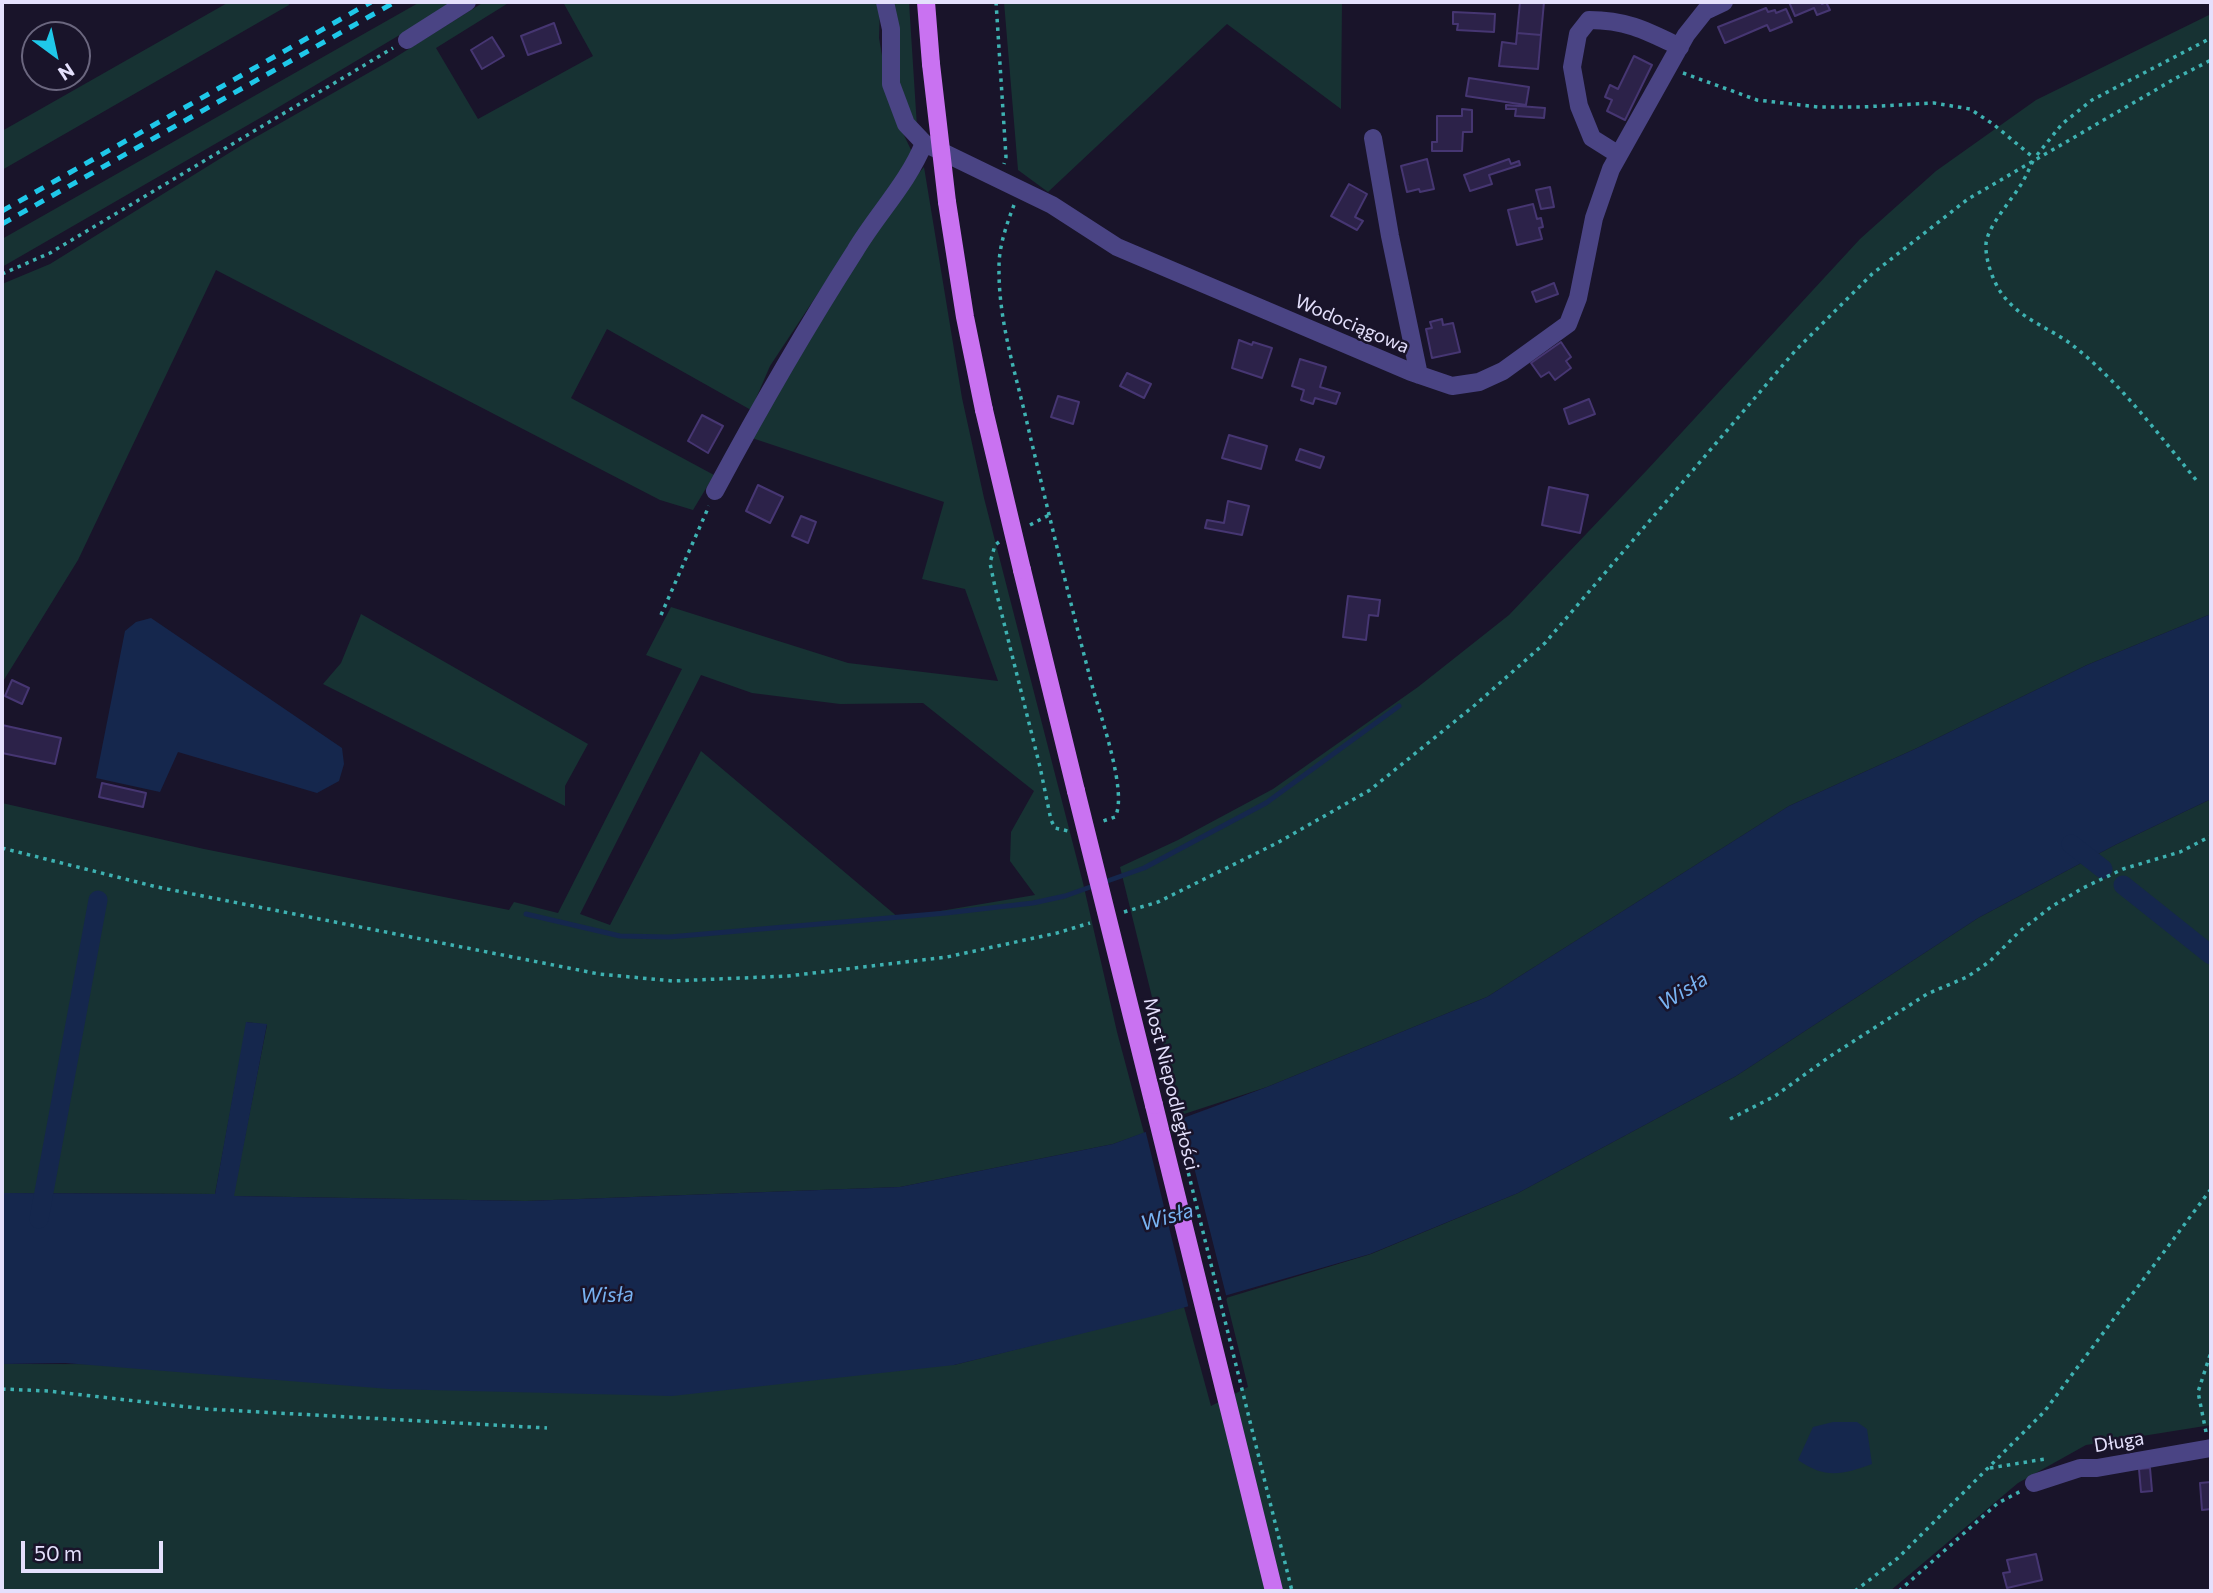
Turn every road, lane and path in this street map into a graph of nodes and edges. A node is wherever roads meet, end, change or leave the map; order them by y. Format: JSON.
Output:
{"nodes":[{"id":1,"x":467,"y":2,"type":"edge"},
{"id":2,"x":885,"y":2,"type":"edge"},
{"id":3,"x":926,"y":2,"type":"edge"},
{"id":4,"x":996,"y":2,"type":"edge"},
{"id":5,"x":1724,"y":2,"type":"edge"},
{"id":6,"x":2211,"y":38,"type":"edge"},
{"id":7,"x":407,"y":40,"type":"joint"},
{"id":8,"x":1679,"y":47,"type":"junction"},
{"id":9,"x":2211,"y":60,"type":"edge"},
{"id":10,"x":1668,"y":69,"type":"junction"},
{"id":11,"x":1373,"y":138,"type":"dead end"},
{"id":12,"x":924,"y":143,"type":"junction"},
{"id":13,"x":1619,"y":155,"type":"junction"},
{"id":14,"x":2034,"y":158,"type":"junction"},
{"id":15,"x":999,"y":180,"type":"junction"},
{"id":16,"x":2,"y":274,"type":"edge"},
{"id":17,"x":1419,"y":375,"type":"junction"},
{"id":18,"x":2197,"y":481,"type":"dead end"},
{"id":19,"x":715,"y":491,"type":"joint"},
{"id":20,"x":661,"y":615,"type":"dead end"},
{"id":21,"x":1100,"y":813,"type":"dead end"},
{"id":22,"x":1103,"y":826,"type":"dead end"},
{"id":23,"x":2211,"y":836,"type":"edge"},
{"id":24,"x":2,"y":848,"type":"edge"},
{"id":25,"x":1123,"y":906,"type":"dead end"},
{"id":26,"x":1120,"y":914,"type":"dead end"},
{"id":27,"x":1126,"y":920,"type":"dead end"},
{"id":28,"x":1095,"y":921,"type":"dead end"},
{"id":29,"x":1169,"y":1094,"type":"dead end"},
{"id":30,"x":1730,"y":1119,"type":"dead end"},
{"id":31,"x":2211,"y":1189,"type":"edge"},
{"id":32,"x":2211,"y":1352,"type":"edge"},
{"id":33,"x":2,"y":1389,"type":"edge"},
{"id":34,"x":547,"y":1428,"type":"dead end"},
{"id":35,"x":2210,"y":1448,"type":"edge"},
{"id":36,"x":2034,"y":1483,"type":"joint"},
{"id":37,"x":1274,"y":1591,"type":"edge"},
{"id":38,"x":1292,"y":1591,"type":"edge"},
{"id":39,"x":1855,"y":1591,"type":"edge"},
{"id":40,"x":1899,"y":1591,"type":"edge"}],
"edges":[{"from":1,"to":7,"type":"street"},
{"from":2,"to":12,"type":"street","name":"Wodociągowa"},
{"from":3,"to":37,"type":"main road","name":"Most Niepodległości","bridge":true},
{"from":4,"to":15,"type":"path"},
{"from":5,"to":8,"type":"street","name":"Wodociągowa"},
{"from":6,"to":14,"type":"path"},
{"from":7,"to":16,"type":"path"},
{"from":8,"to":10,"type":"street","name":"Wodociągowa"},
{"from":8,"to":13,"type":"street"},
{"from":9,"to":14,"type":"path"},
{"from":10,"to":13,"type":"street","name":"Wodociągowa"},
{"from":10,"to":14,"type":"path"},
{"from":11,"to":17,"type":"street"},
{"from":12,"to":15,"type":"street","name":"Wodociągowa"},
{"from":12,"to":19,"type":"street"},
{"from":13,"to":17,"type":"street","name":"Wodociągowa"},
{"from":14,"to":18,"type":"path"},
{"from":14,"to":26,"type":"path"},
{"from":15,"to":17,"type":"street","name":"Wodociągowa"},
{"from":19,"to":20,"type":"path"},
{"from":21,"to":22,"type":"path"},
{"from":23,"to":30,"type":"path"},
{"from":24,"to":28,"type":"path"},
{"from":25,"to":27,"type":"path"},
{"from":29,"to":38,"type":"path","bridge":true},
{"from":31,"to":39,"type":"path"},
{"from":32,"to":35,"type":"path"},
{"from":33,"to":34,"type":"path"},
{"from":35,"to":36,"type":"street","name":"Długa"},
{"from":36,"to":40,"type":"path"}]}
